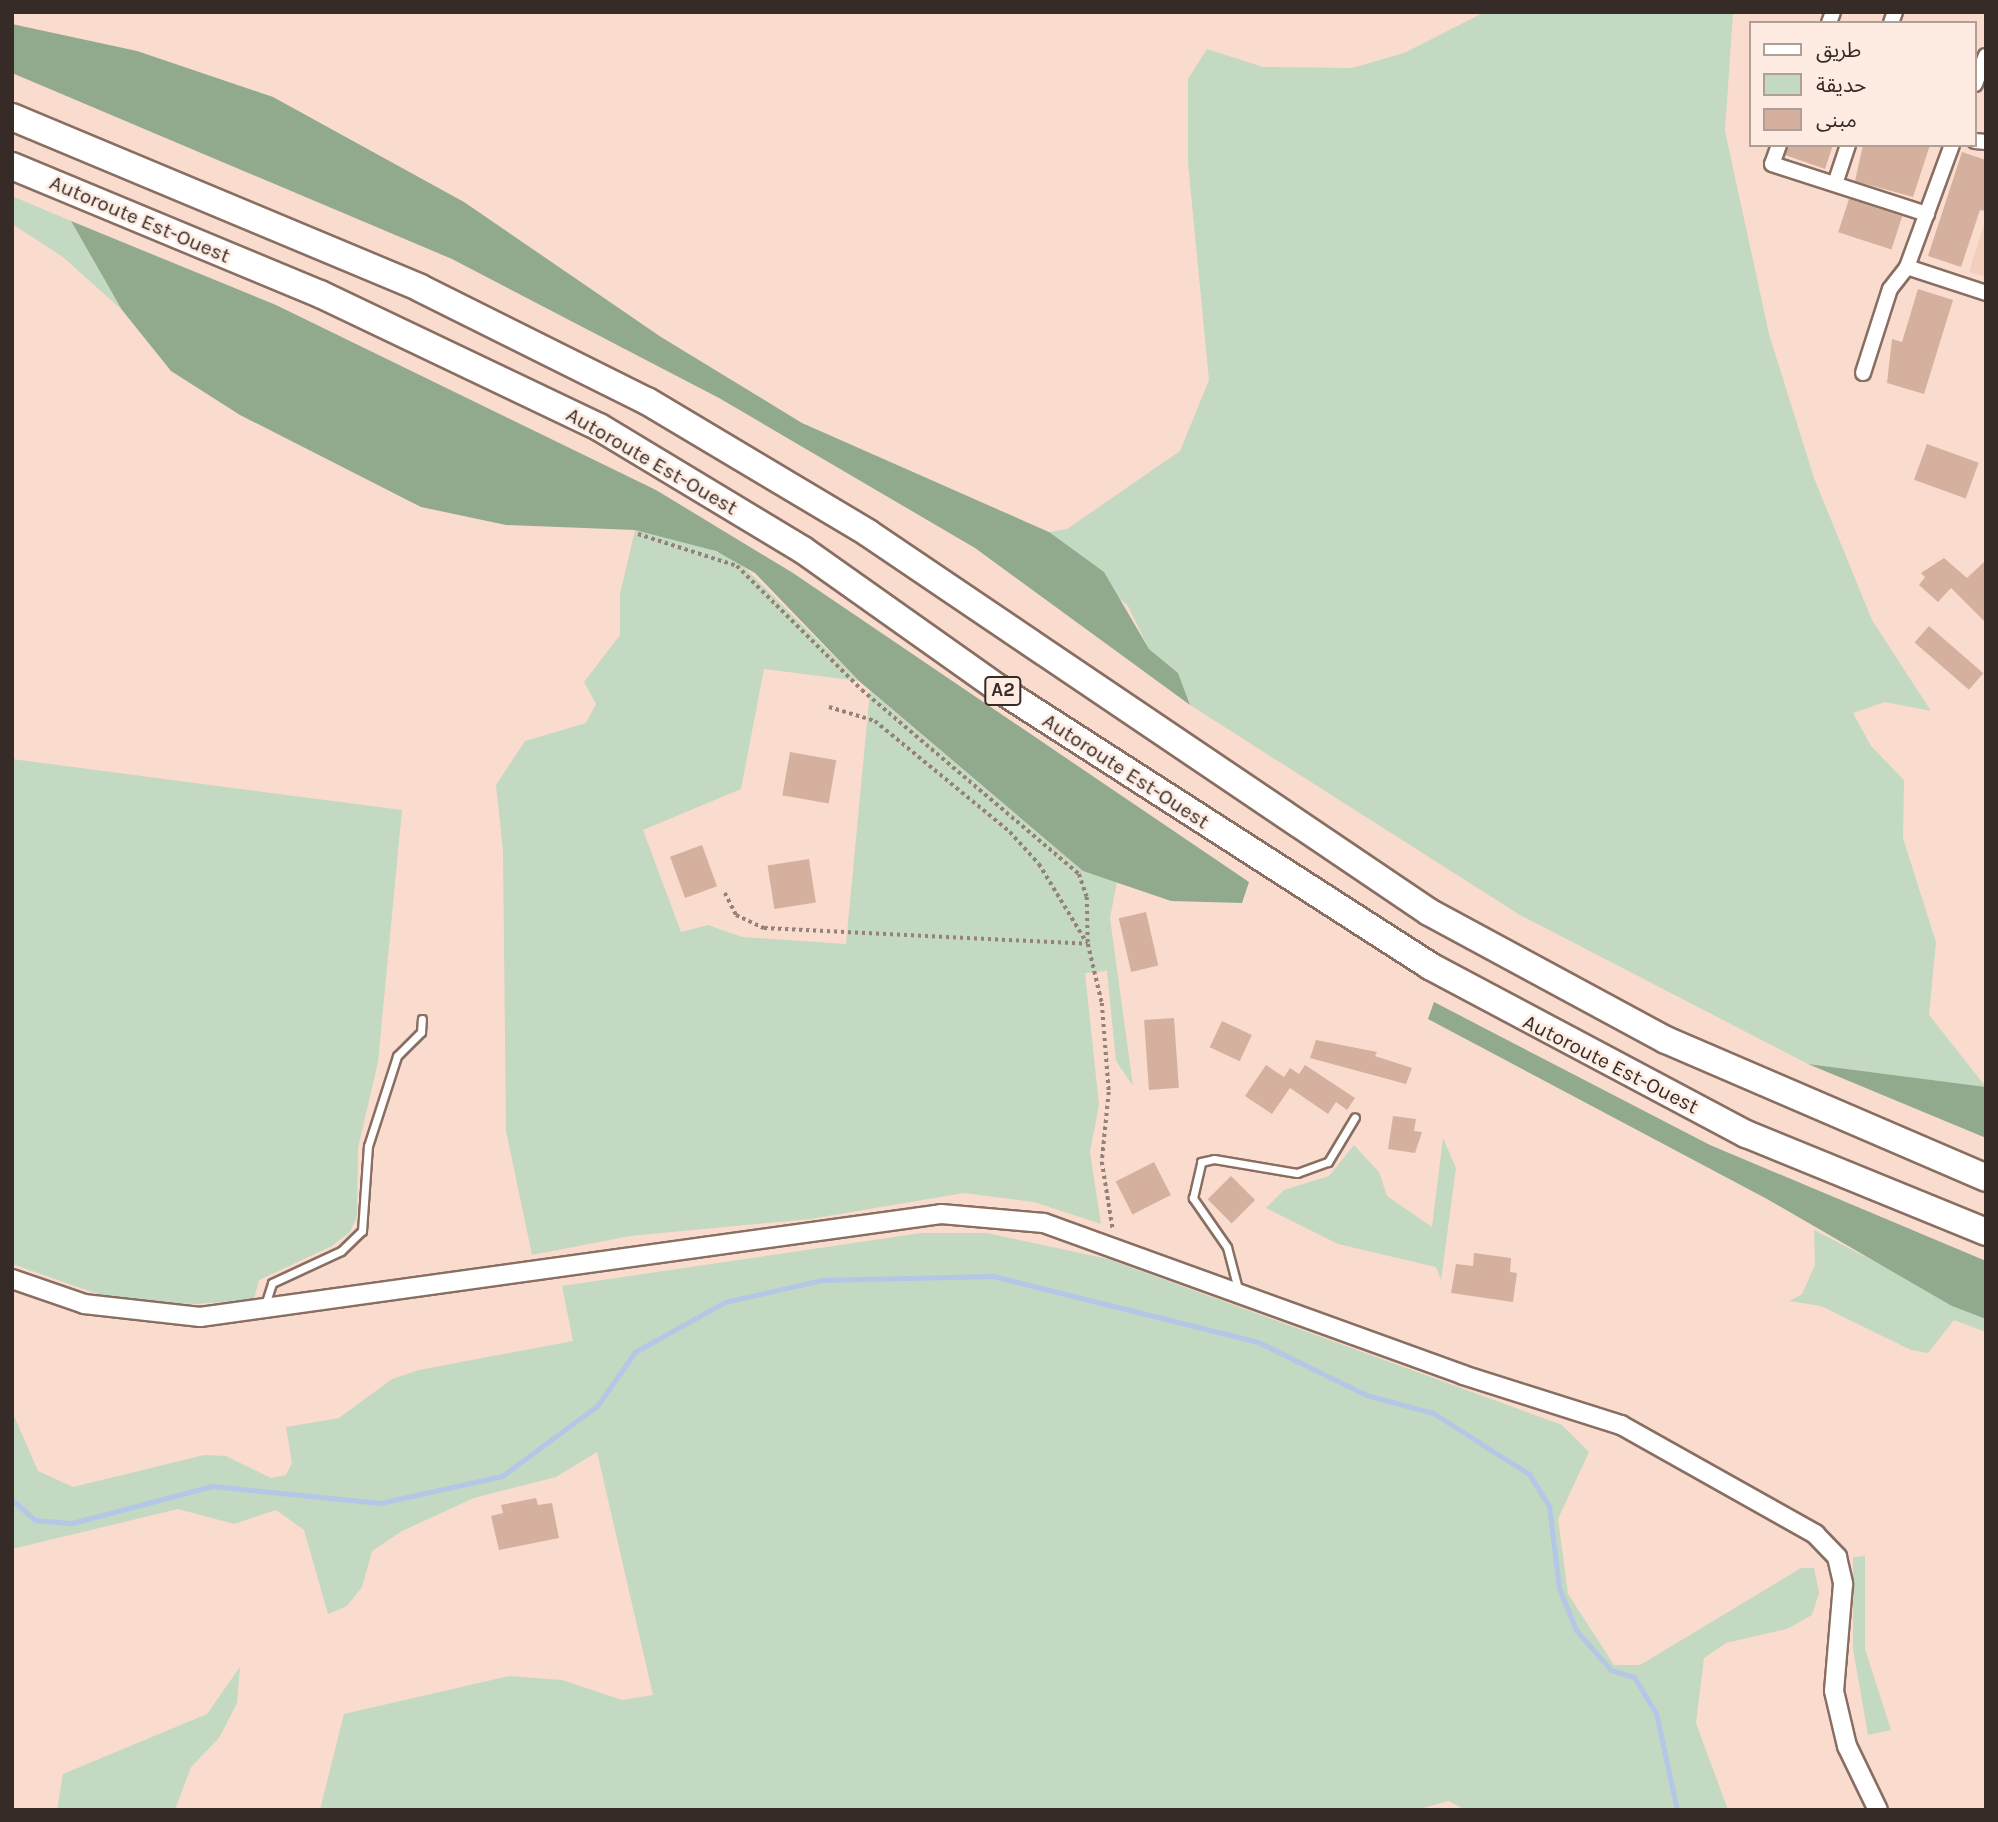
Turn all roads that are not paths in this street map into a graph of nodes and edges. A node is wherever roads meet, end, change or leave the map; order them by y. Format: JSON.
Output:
{"nodes":[{"id":1,"x":1986,"y":56,"type":"edge"},
{"id":2,"x":1977,"y":79,"type":"edge"},
{"id":3,"x":12,"y":117,"type":"edge"},
{"id":4,"x":1778,"y":147,"type":"edge"},
{"id":5,"x":1847,"y":147,"type":"edge"},
{"id":6,"x":1951,"y":147,"type":"edge"},
{"id":7,"x":12,"y":166,"type":"edge"},
{"id":8,"x":1835,"y":184,"type":"junction"},
{"id":9,"x":1927,"y":214,"type":"junction"},
{"id":10,"x":1908,"y":268,"type":"junction"},
{"id":11,"x":1986,"y":293,"type":"edge"},
{"id":12,"x":1863,"y":373,"type":"dead end"},
{"id":13,"x":422,"y":1019,"type":"dead end"},
{"id":14,"x":1355,"y":1117,"type":"dead end"},
{"id":15,"x":1986,"y":1178,"type":"edge"},
{"id":16,"x":1986,"y":1232,"type":"edge"},
{"id":17,"x":12,"y":1279,"type":"edge"},
{"id":18,"x":1238,"y":1289,"type":"junction"},
{"id":19,"x":264,"y":1309,"type":"junction"},
{"id":20,"x":1878,"y":1810,"type":"edge"}],
"edges":[{"from":1,"to":2,"type":"street"},
{"from":3,"to":15,"type":"highway","number":"A2"},
{"from":4,"to":8,"type":"street"},
{"from":5,"to":8,"type":"street"},
{"from":6,"to":9,"type":"street"},
{"from":7,"to":16,"type":"highway","name":"Autoroute Est-Ouest","number":"A2"},
{"from":8,"to":9,"type":"street"},
{"from":9,"to":10,"type":"street"},
{"from":10,"to":11,"type":"street"},
{"from":10,"to":12,"type":"street"},
{"from":13,"to":19,"type":"lane"},
{"from":14,"to":18,"type":"lane"},
{"from":17,"to":19,"type":"street"},
{"from":18,"to":19,"type":"street"},
{"from":18,"to":20,"type":"street"}]}
